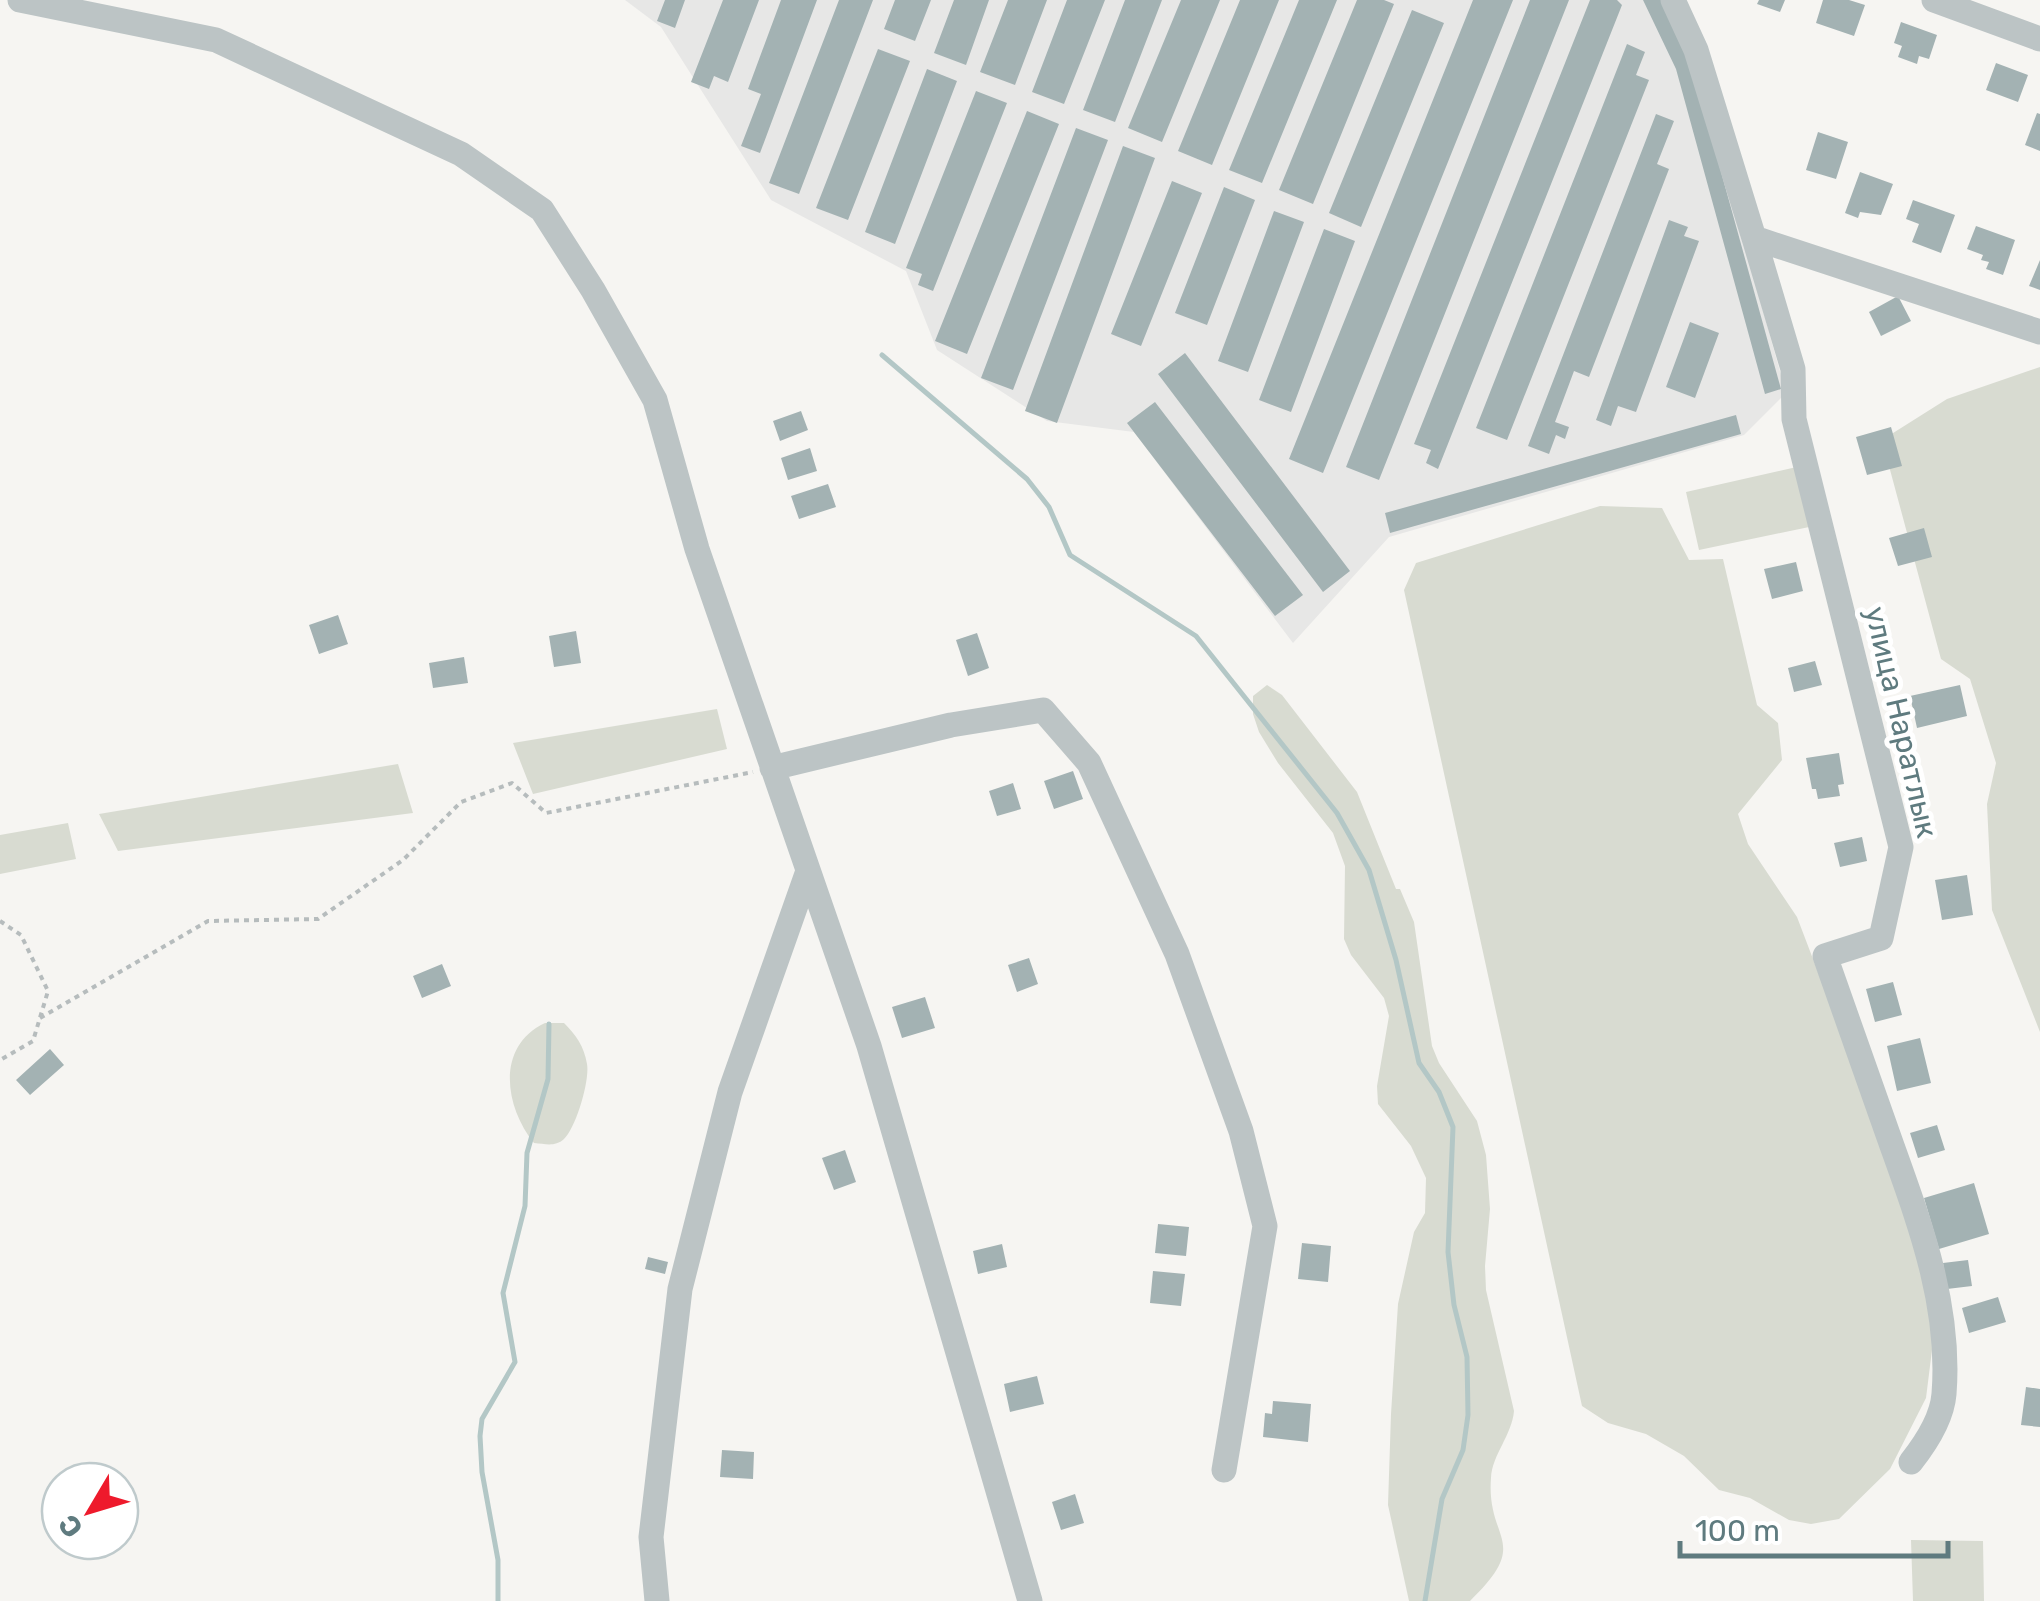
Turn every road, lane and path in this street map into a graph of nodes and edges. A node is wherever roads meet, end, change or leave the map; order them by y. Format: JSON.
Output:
{"nodes":[{"id":1,"x":20,"y":0,"type":"edge"},
{"id":2,"x":1673,"y":0,"type":"edge"},
{"id":3,"x":1934,"y":0,"type":"edge"},
{"id":4,"x":2040,"y":39,"type":"edge"},
{"id":5,"x":1754,"y":238,"type":"junction"},
{"id":6,"x":2040,"y":332,"type":"edge"},
{"id":7,"x":772,"y":768,"type":"junction"},
{"id":8,"x":808,"y":871,"type":"junction"},
{"id":9,"x":0,"y":921,"type":"edge"},
{"id":10,"x":40,"y":1018,"type":"junction"},
{"id":11,"x":0,"y":1060,"type":"edge"},
{"id":12,"x":1911,"y":1462,"type":"dead end"},
{"id":13,"x":1224,"y":1470,"type":"dead end"},
{"id":14,"x":656,"y":1601,"type":"edge"},
{"id":15,"x":1030,"y":1601,"type":"edge"}],
"edges":[{"from":1,"to":7,"type":"street"},
{"from":2,"to":5,"type":"street","name":"улица Наратлык"},
{"from":3,"to":4,"type":"street"},
{"from":5,"to":6,"type":"street"},
{"from":5,"to":12,"type":"street","name":"улица Наратлык"},
{"from":7,"to":8,"type":"street"},
{"from":7,"to":10,"type":"path"},
{"from":7,"to":13,"type":"street"},
{"from":8,"to":14,"type":"street"},
{"from":8,"to":15,"type":"street"},
{"from":9,"to":10,"type":"path"},
{"from":10,"to":11,"type":"path"}]}
